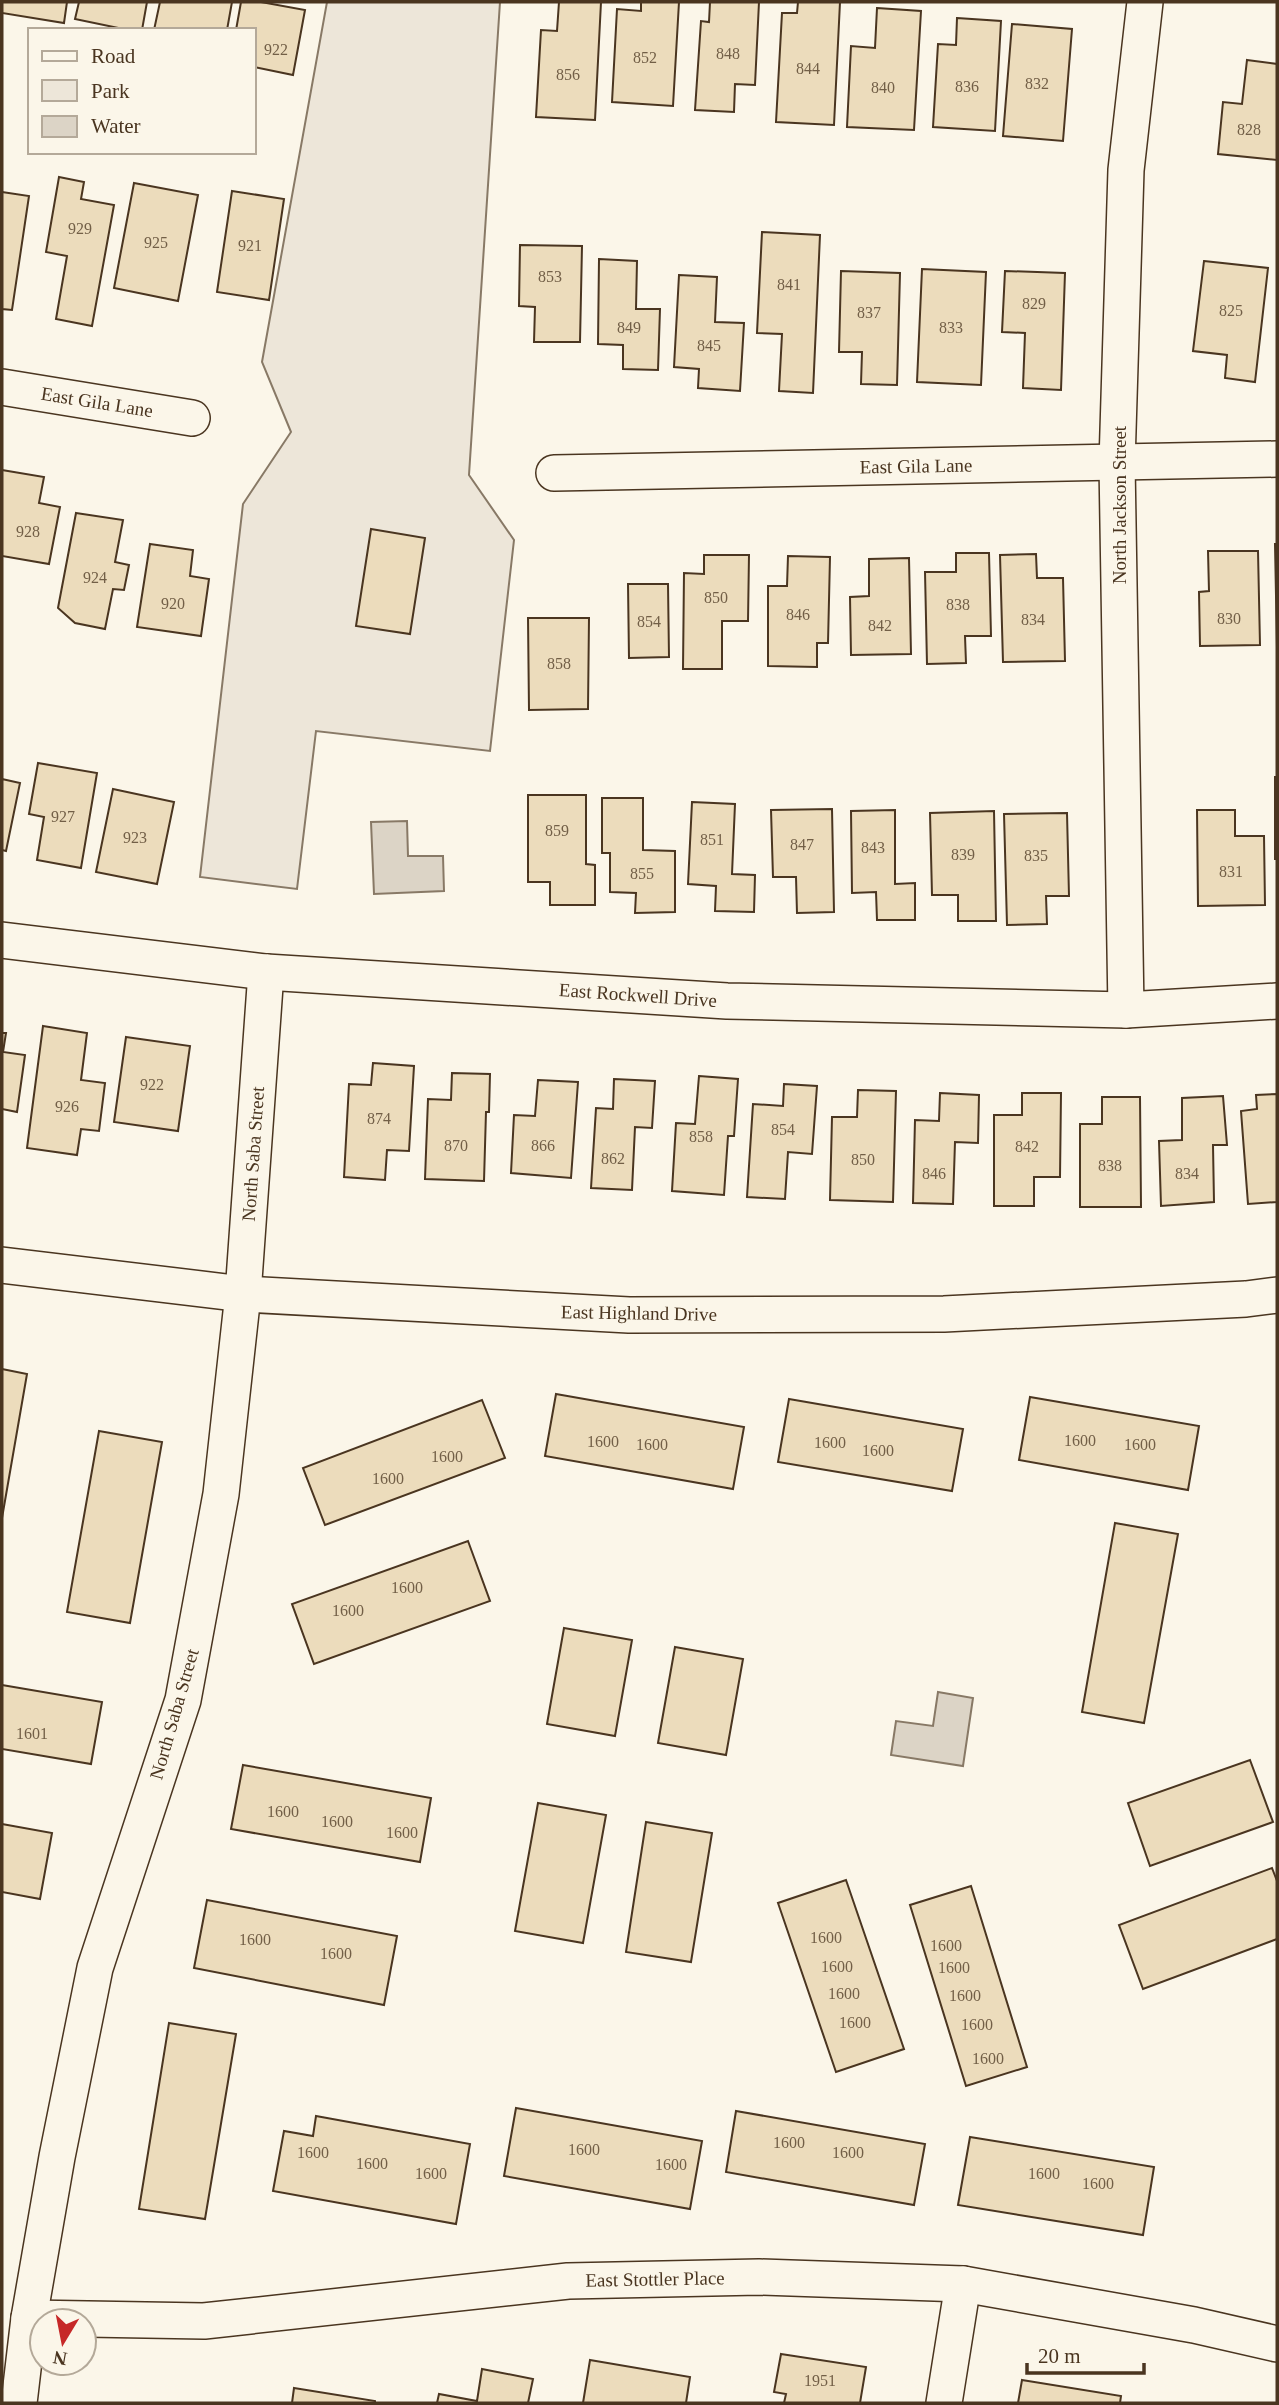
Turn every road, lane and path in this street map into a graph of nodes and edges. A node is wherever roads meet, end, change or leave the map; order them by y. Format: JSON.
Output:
{"nodes":[{"id":1,"x":1145,"y":2,"type":"edge"},
{"id":2,"x":2,"y":387,"type":"edge"},
{"id":3,"x":192,"y":418,"type":"dead end"},
{"id":4,"x":1277,"y":459,"type":"edge"},
{"id":5,"x":1117,"y":463,"type":"junction"},
{"id":6,"x":554,"y":473,"type":"dead end"},
{"id":7,"x":2,"y":940,"type":"edge"},
{"id":8,"x":266,"y":972,"type":"junction"},
{"id":9,"x":1277,"y":1001,"type":"edge"},
{"id":10,"x":1126,"y":1010,"type":"junction"},
{"id":11,"x":2,"y":1265,"type":"edge"},
{"id":12,"x":243,"y":1294,"type":"junction"},
{"id":13,"x":1277,"y":1295,"type":"edge"},
{"id":14,"x":963,"y":2284,"type":"junction"},
{"id":15,"x":31,"y":2307,"type":"edge"},
{"id":16,"x":98,"y":2319,"type":"edge"},
{"id":17,"x":28,"y":2326,"type":"edge"},
{"id":18,"x":1277,"y":2344,"type":"edge"},
{"id":19,"x":19,"y":2403,"type":"edge"},
{"id":20,"x":944,"y":2403,"type":"edge"}],
"edges":[{"from":1,"to":5,"type":"street","name":"North Jackson Street"},
{"from":2,"to":3,"type":"street","name":"East Gila Lane"},
{"from":4,"to":5,"type":"street","name":"East Gila Lane"},
{"from":5,"to":6,"type":"street","name":"East Gila Lane"},
{"from":5,"to":10,"type":"street","name":"North Jackson Street"},
{"from":7,"to":8,"type":"street","name":"East Rockwell Drive"},
{"from":8,"to":10,"type":"street","name":"East Rockwell Drive"},
{"from":8,"to":12,"type":"street","name":"North Saba Street"},
{"from":9,"to":10,"type":"street","name":"East Rockwell Drive"},
{"from":11,"to":12,"type":"street","name":"East Highland Drive"},
{"from":12,"to":13,"type":"street","name":"East Highland Drive"},
{"from":12,"to":15,"type":"street","name":"North Saba Street"},
{"from":14,"to":16,"type":"street","name":"East Stottler Place"},
{"from":14,"to":18,"type":"street","name":"East Stottler Place"},
{"from":14,"to":20,"type":"street"},
{"from":17,"to":19,"type":"street","name":"North Saba Street"}]}
